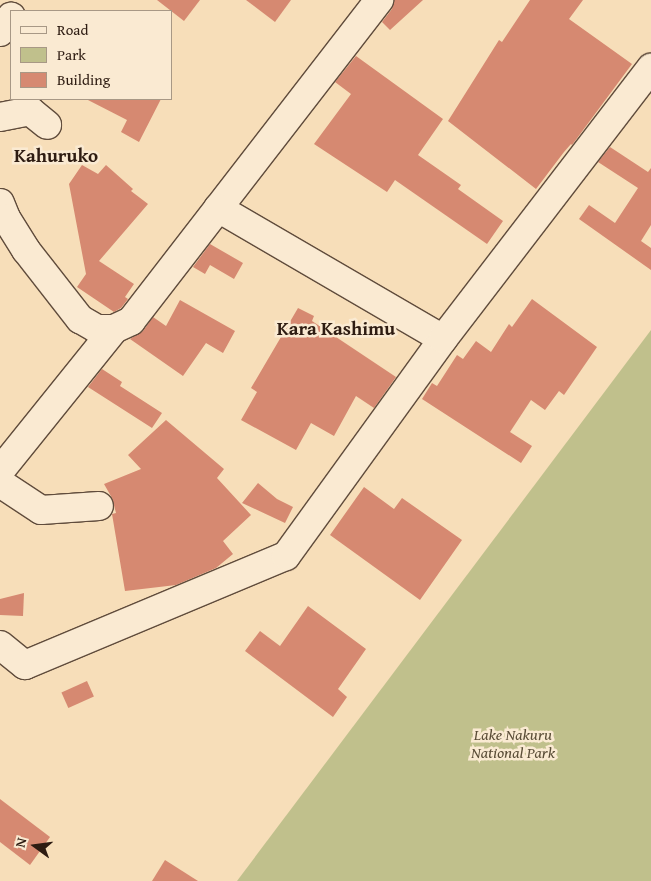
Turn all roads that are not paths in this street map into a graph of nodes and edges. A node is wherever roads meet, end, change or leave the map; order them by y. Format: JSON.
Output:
{"nodes":[{"id":1,"x":379,"y":0,"type":"edge"},
{"id":2,"x":10,"y":18,"type":"edge"},
{"id":3,"x":0,"y":32,"type":"edge"},
{"id":4,"x":651,"y":68,"type":"edge"},
{"id":5,"x":0,"y":117,"type":"edge"},
{"id":6,"x":46,"y":125,"type":"dead end"},
{"id":7,"x":0,"y":203,"type":"edge"},
{"id":8,"x":218,"y":208,"type":"junction"},
{"id":9,"x":114,"y":329,"type":"junction"},
{"id":10,"x":443,"y":339,"type":"junction"},
{"id":11,"x":0,"y":471,"type":"edge"},
{"id":12,"x":0,"y":482,"type":"edge"},
{"id":13,"x":99,"y":506,"type":"dead end"},
{"id":14,"x":0,"y":644,"type":"edge"}],
"edges":[{"from":1,"to":8,"type":"street"},
{"from":2,"to":3,"type":"street"},
{"from":4,"to":10,"type":"street"},
{"from":5,"to":6,"type":"street"},
{"from":7,"to":9,"type":"street"},
{"from":8,"to":9,"type":"street"},
{"from":8,"to":10,"type":"street"},
{"from":9,"to":11,"type":"street"},
{"from":10,"to":14,"type":"street"},
{"from":12,"to":13,"type":"street"}]}
